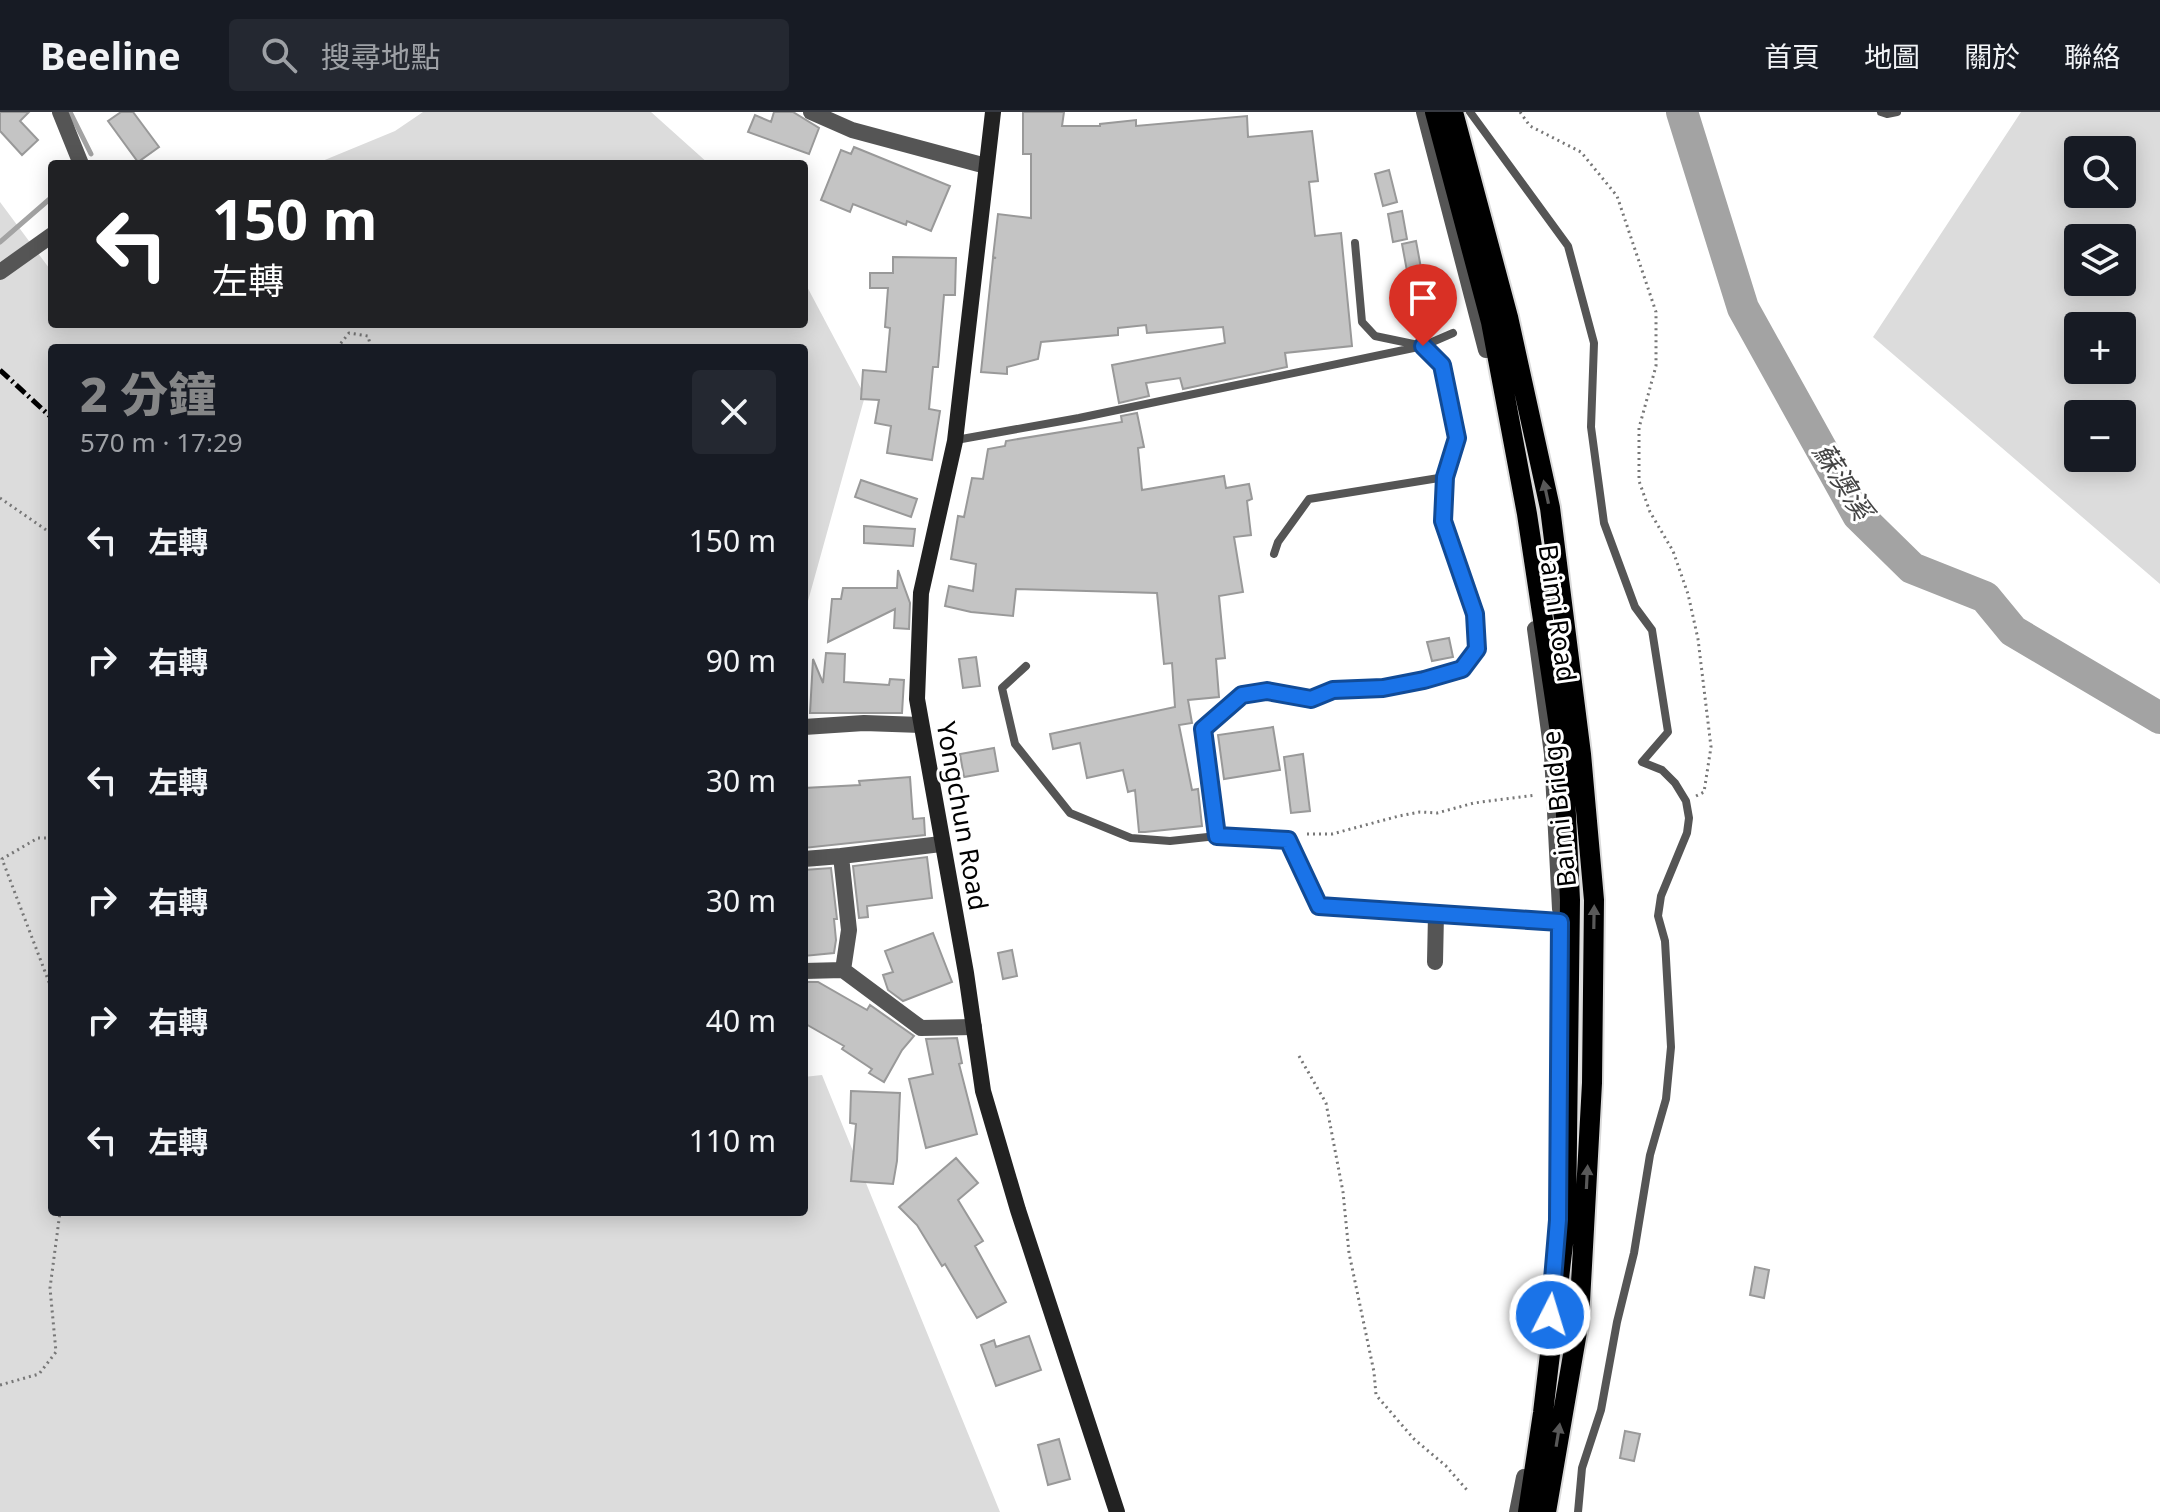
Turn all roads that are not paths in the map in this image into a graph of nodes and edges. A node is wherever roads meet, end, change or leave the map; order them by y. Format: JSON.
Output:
{"nodes":[{"id":1,"x":60,"y":112,"type":"edge"},
{"id":2,"x":811,"y":112,"type":"edge"},
{"id":3,"x":993,"y":112,"type":"edge"},
{"id":4,"x":1424,"y":112,"type":"edge"},
{"id":5,"x":1435,"y":112,"type":"edge"},
{"id":6,"x":1453,"y":112,"type":"edge"},
{"id":7,"x":1470,"y":112,"type":"edge"},
{"id":8,"x":1881,"y":112,"type":"edge"},
{"id":9,"x":1897,"y":112,"type":"edge"},
{"id":10,"x":79,"y":160,"type":"edge"},
{"id":11,"x":986,"y":166,"type":"junction"},
{"id":12,"x":48,"y":238,"type":"edge"},
{"id":13,"x":1355,"y":243,"type":"dead end"},
{"id":14,"x":0,"y":272,"type":"edge"},
{"id":15,"x":1453,"y":333,"type":"dead end"},
{"id":16,"x":1423,"y":346,"type":"junction"},
{"id":17,"x":955,"y":441,"type":"junction"},
{"id":18,"x":1445,"y":477,"type":"junction"},
{"id":19,"x":1274,"y":554,"type":"dead end"},
{"id":20,"x":1026,"y":666,"type":"dead end"},
{"id":21,"x":921,"y":725,"type":"junction"},
{"id":22,"x":808,"y":727,"type":"edge"},
{"id":23,"x":1217,"y":836,"type":"junction"},
{"id":24,"x":941,"y":844,"type":"junction"},
{"id":25,"x":841,"y":856,"type":"junction"},
{"id":26,"x":808,"y":859,"type":"edge"},
{"id":27,"x":1436,"y":914,"type":"junction"},
{"id":28,"x":1560,"y":922,"type":"junction"},
{"id":29,"x":1435,"y":962,"type":"dead end"},
{"id":30,"x":843,"y":970,"type":"junction"},
{"id":31,"x":808,"y":971,"type":"edge"},
{"id":32,"x":974,"y":1027,"type":"junction"},
{"id":33,"x":1117,"y":1512,"type":"edge"},
{"id":34,"x":1517,"y":1512,"type":"edge"},
{"id":35,"x":1528,"y":1512,"type":"edge"},
{"id":36,"x":1546,"y":1512,"type":"edge"},
{"id":37,"x":1578,"y":1512,"type":"edge"}],
"edges":[{"from":1,"to":10,"type":"street"},
{"from":2,"to":11,"type":"street"},
{"from":3,"to":11,"type":"street","name":"Yongchun Road"},
{"from":4,"to":28,"type":"street","name":"Baimi Road"},
{"from":5,"to":35,"type":"main road","name":"Baimi Bridge"},
{"from":36,"to":6,"type":"main road","name":"Baimi Bridge","one_way":true},
{"from":7,"to":37,"type":"lane"},
{"from":8,"to":9,"type":"lane"},
{"from":11,"to":17,"type":"street","name":"Yongchun Road"},
{"from":12,"to":14,"type":"street"},
{"from":13,"to":16,"type":"lane"},
{"from":15,"to":16,"type":"lane"},
{"from":16,"to":17,"type":"lane"},
{"from":16,"to":18,"type":"lane"},
{"from":17,"to":21,"type":"street","name":"Yongchun Road"},
{"from":18,"to":19,"type":"lane"},
{"from":18,"to":23,"type":"lane"},
{"from":20,"to":23,"type":"lane"},
{"from":21,"to":22,"type":"street"},
{"from":21,"to":24,"type":"street","name":"Yongchun Road"},
{"from":23,"to":27,"type":"lane"},
{"from":24,"to":25,"type":"street"},
{"from":24,"to":32,"type":"street","name":"Yongchun Road"},
{"from":25,"to":26,"type":"street"},
{"from":25,"to":30,"type":"street"},
{"from":27,"to":28,"type":"lane"},
{"from":27,"to":29,"type":"street"},
{"from":28,"to":34,"type":"street","name":"Baimi Road"},
{"from":30,"to":31,"type":"street"},
{"from":30,"to":32,"type":"street"},
{"from":32,"to":33,"type":"street","name":"Yongchun Road"}]}
